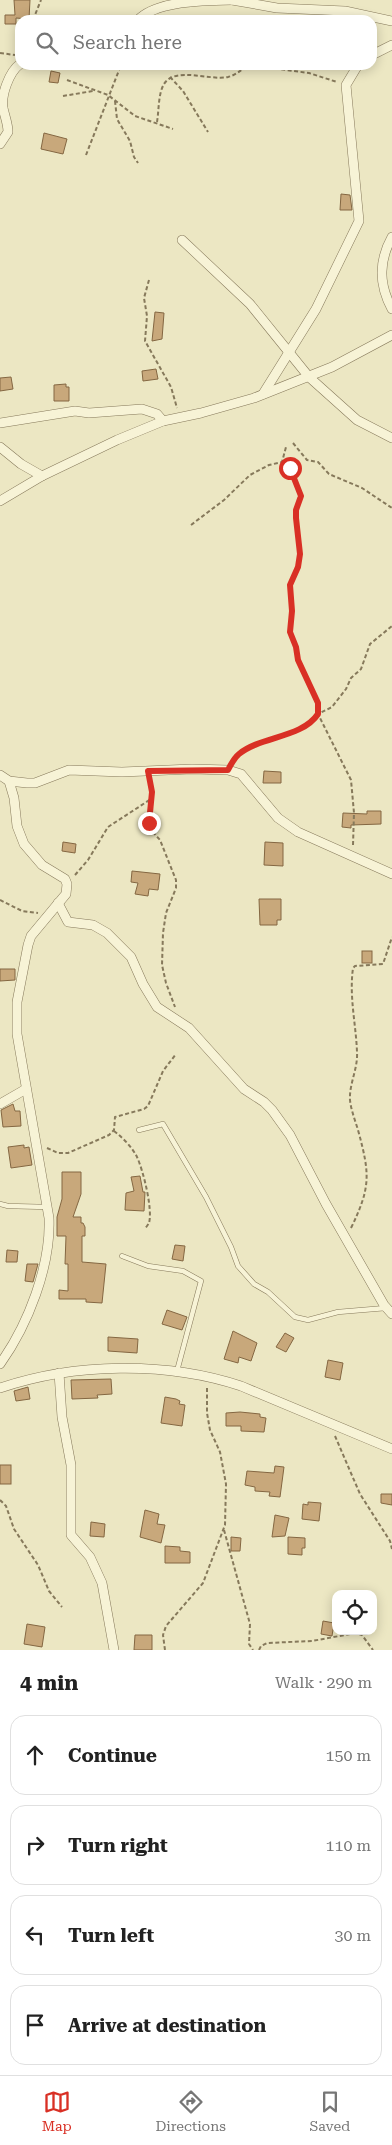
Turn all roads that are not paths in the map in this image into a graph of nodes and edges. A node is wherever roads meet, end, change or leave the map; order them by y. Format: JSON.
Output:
{"nodes":[{"id":1,"x":232,"y":0,"type":"edge"},
{"id":2,"x":145,"y":15,"type":"edge"},
{"id":3,"x":364,"y":15,"type":"edge"},
{"id":4,"x":377,"y":18,"type":"edge"},
{"id":5,"x":392,"y":21,"type":"edge"},
{"id":6,"x":392,"y":45,"type":"edge"},
{"id":7,"x":377,"y":52,"type":"edge"},
{"id":8,"x":15,"y":66,"type":"edge"},
{"id":9,"x":355,"y":70,"type":"edge"},
{"id":10,"x":0,"y":144,"type":"edge"},
{"id":11,"x":392,"y":238,"type":"edge"},
{"id":12,"x":182,"y":240,"type":"dead end"},
{"id":13,"x":392,"y":309,"type":"edge"},
{"id":14,"x":392,"y":335,"type":"edge"},
{"id":15,"x":289,"y":353,"type":"junction"},
{"id":16,"x":309,"y":377,"type":"junction"},
{"id":17,"x":263,"y":395,"type":"junction"},
{"id":18,"x":163,"y":421,"type":"junction"},
{"id":19,"x":0,"y":423,"type":"edge"},
{"id":20,"x":392,"y":438,"type":"edge"},
{"id":21,"x":0,"y":447,"type":"edge"},
{"id":22,"x":42,"y":476,"type":"junction"},
{"id":23,"x":0,"y":501,"type":"edge"},
{"id":24,"x":0,"y":775,"type":"edge"},
{"id":25,"x":9,"y":781,"type":"junction"},
{"id":26,"x":392,"y":874,"type":"edge"},
{"id":27,"x":58,"y":903,"type":"junction"},
{"id":28,"x":26,"y":1089,"type":"junction"},
{"id":29,"x":0,"y":1104,"type":"edge"},
{"id":30,"x":139,"y":1130,"type":"dead end"},
{"id":31,"x":0,"y":1204,"type":"edge"},
{"id":32,"x":47,"y":1207,"type":"junction"},
{"id":33,"x":122,"y":1256,"type":"dead end"},
{"id":34,"x":390,"y":1310,"type":"edge"},
{"id":35,"x":0,"y":1364,"type":"edge"},
{"id":36,"x":60,"y":1373,"type":"junction"},
{"id":37,"x":177,"y":1373,"type":"junction"},
{"id":38,"x":0,"y":1388,"type":"edge"},
{"id":39,"x":392,"y":1449,"type":"edge"},
{"id":40,"x":114,"y":1650,"type":"edge"}],
"edges":[{"from":1,"to":2,"type":"street"},
{"from":1,"to":3,"type":"street"},
{"from":4,"to":5,"type":"street"},
{"from":6,"to":7,"type":"street"},
{"from":8,"to":10,"type":"street"},
{"from":9,"to":15,"type":"street"},
{"from":11,"to":13,"type":"street"},
{"from":12,"to":15,"type":"street"},
{"from":14,"to":16,"type":"street"},
{"from":15,"to":16,"type":"street"},
{"from":15,"to":17,"type":"street"},
{"from":16,"to":17,"type":"street"},
{"from":16,"to":20,"type":"street"},
{"from":17,"to":18,"type":"street"},
{"from":18,"to":19,"type":"street"},
{"from":18,"to":22,"type":"street"},
{"from":21,"to":22,"type":"street"},
{"from":22,"to":23,"type":"street"},
{"from":24,"to":25,"type":"street"},
{"from":25,"to":26,"type":"street"},
{"from":25,"to":27,"type":"street"},
{"from":27,"to":28,"type":"street"},
{"from":27,"to":34,"type":"street"},
{"from":28,"to":29,"type":"street"},
{"from":28,"to":32,"type":"street"},
{"from":30,"to":34,"type":"lane"},
{"from":31,"to":32,"type":"lane"},
{"from":32,"to":35,"type":"street"},
{"from":33,"to":37,"type":"lane"},
{"from":36,"to":37,"type":"street"},
{"from":36,"to":38,"type":"street"},
{"from":36,"to":40,"type":"street"},
{"from":37,"to":39,"type":"street"}]}
